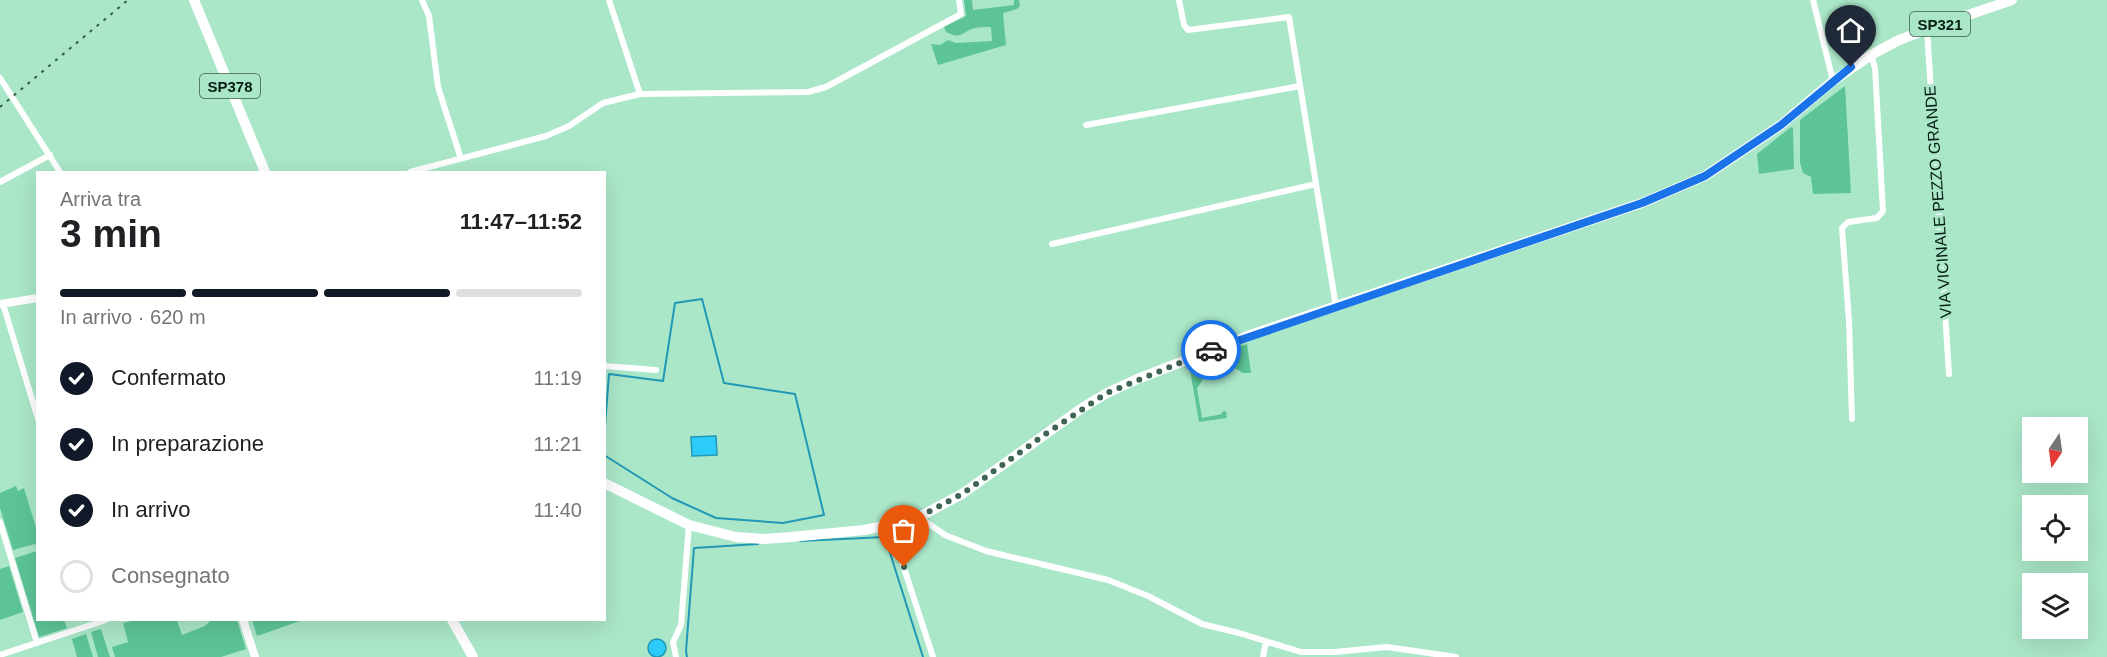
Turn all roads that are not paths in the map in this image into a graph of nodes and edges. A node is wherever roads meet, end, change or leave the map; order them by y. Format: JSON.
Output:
{"nodes":[{"id":1,"x":194,"y":0,"type":"edge"},
{"id":2,"x":422,"y":0,"type":"edge"},
{"id":3,"x":609,"y":0,"type":"edge"},
{"id":4,"x":959,"y":0,"type":"edge"},
{"id":5,"x":1179,"y":0,"type":"edge"},
{"id":6,"x":1813,"y":0,"type":"edge"},
{"id":7,"x":2012,"y":0,"type":"edge"},
{"id":8,"x":1927,"y":29,"type":"junction"},
{"id":9,"x":1871,"y":55,"type":"junction"},
{"id":10,"x":0,"y":78,"type":"edge"},
{"id":11,"x":1833,"y":81,"type":"junction"},
{"id":12,"x":1300,"y":86,"type":"junction"},
{"id":13,"x":640,"y":94,"type":"junction"},
{"id":14,"x":1086,"y":125,"type":"dead end"},
{"id":15,"x":50,"y":155,"type":"junction"},
{"id":16,"x":461,"y":159,"type":"junction"},
{"id":17,"x":59,"y":171,"type":"edge"},
{"id":18,"x":265,"y":171,"type":"edge"},
{"id":19,"x":414,"y":171,"type":"edge"},
{"id":20,"x":0,"y":182,"type":"edge"},
{"id":21,"x":1316,"y":184,"type":"junction"},
{"id":22,"x":1052,"y":244,"type":"dead end"},
{"id":23,"x":36,"y":298,"type":"edge"},
{"id":24,"x":1,"y":304,"type":"edge"},
{"id":25,"x":1336,"y":308,"type":"junction"},
{"id":26,"x":606,"y":366,"type":"edge"},
{"id":27,"x":656,"y":370,"type":"dead end"},
{"id":28,"x":1949,"y":374,"type":"dead end"},
{"id":29,"x":36,"y":413,"type":"edge"},
{"id":30,"x":1852,"y":419,"type":"dead end"},
{"id":31,"x":606,"y":484,"type":"edge"},
{"id":32,"x":919,"y":517,"type":"junction"},
{"id":33,"x":0,"y":522,"type":"edge"},
{"id":34,"x":688,"y":525,"type":"junction"},
{"id":35,"x":890,"y":525,"type":"junction"},
{"id":36,"x":99,"y":621,"type":"edge"},
{"id":37,"x":243,"y":621,"type":"edge"},
{"id":38,"x":453,"y":621,"type":"edge"},
{"id":39,"x":1266,"y":641,"type":"junction"},
{"id":40,"x":37,"y":643,"type":"junction"},
{"id":41,"x":2,"y":655,"type":"edge"},
{"id":42,"x":255,"y":657,"type":"edge"},
{"id":43,"x":473,"y":657,"type":"edge"},
{"id":44,"x":676,"y":657,"type":"edge"},
{"id":45,"x":933,"y":657,"type":"edge"},
{"id":46,"x":1263,"y":657,"type":"edge"},
{"id":47,"x":1456,"y":657,"type":"edge"}],
"edges":[{"from":1,"to":18,"type":"main road","number":"SP378"},
{"from":2,"to":16,"type":"street"},
{"from":3,"to":13,"type":"street"},
{"from":4,"to":13,"type":"street"},
{"from":5,"to":12,"type":"street"},
{"from":6,"to":11,"type":"street"},
{"from":7,"to":8,"type":"main road","number":"SP321"},
{"from":8,"to":9,"type":"main road","number":"SP321"},
{"from":8,"to":28,"type":"street","name":"VIA VICINALE PEZZO GRANDE"},
{"from":9,"to":11,"type":"main road","number":"SP321"},
{"from":9,"to":30,"type":"street"},
{"from":10,"to":15,"type":"street"},
{"from":11,"to":25,"type":"main road","number":"SP321"},
{"from":12,"to":14,"type":"street"},
{"from":12,"to":21,"type":"street"},
{"from":13,"to":16,"type":"street"},
{"from":15,"to":17,"type":"street"},
{"from":15,"to":20,"type":"street"},
{"from":16,"to":19,"type":"street"},
{"from":21,"to":22,"type":"street"},
{"from":21,"to":25,"type":"street"},
{"from":23,"to":24,"type":"street"},
{"from":24,"to":29,"type":"street"},
{"from":25,"to":32,"type":"main road","number":"SP321"},
{"from":26,"to":27,"type":"street"},
{"from":31,"to":34,"type":"main road","number":"SP321"},
{"from":32,"to":35,"type":"main road","number":"SP321"},
{"from":32,"to":39,"type":"street"},
{"from":33,"to":40,"type":"street"},
{"from":34,"to":35,"type":"main road","number":"SP321"},
{"from":34,"to":44,"type":"street"},
{"from":35,"to":45,"type":"street"},
{"from":36,"to":40,"type":"street"},
{"from":37,"to":42,"type":"street"},
{"from":38,"to":43,"type":"main road"},
{"from":39,"to":46,"type":"street"},
{"from":39,"to":47,"type":"street"},
{"from":40,"to":41,"type":"street"}]}
